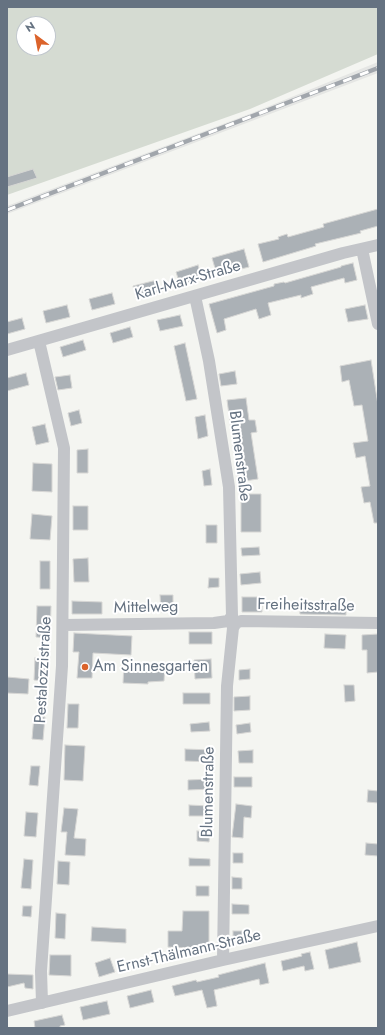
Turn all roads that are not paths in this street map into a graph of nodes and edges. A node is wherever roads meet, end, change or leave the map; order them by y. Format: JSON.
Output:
{"nodes":[{"id":1,"x":378,"y":245,"type":"edge"},
{"id":2,"x":362,"y":249,"type":"junction"},
{"id":3,"x":195,"y":296,"type":"junction"},
{"id":4,"x":378,"y":324,"type":"edge"},
{"id":5,"x":39,"y":341,"type":"junction"},
{"id":6,"x":7,"y":350,"type":"edge"},
{"id":7,"x":232,"y":623,"type":"junction"},
{"id":8,"x":378,"y":623,"type":"edge"},
{"id":9,"x":63,"y":625,"type":"junction"},
{"id":10,"x":378,"y":926,"type":"edge"},
{"id":11,"x":223,"y":960,"type":"junction"},
{"id":12,"x":42,"y":1003,"type":"junction"},
{"id":13,"x":7,"y":1012,"type":"edge"}],
"edges":[{"from":1,"to":2,"type":"street","name":"Karl-Marx-Straße"},
{"from":2,"to":3,"type":"street","name":"Karl-Marx-Straße"},
{"from":2,"to":4,"type":"street"},
{"from":3,"to":5,"type":"street","name":"Karl-Marx-Straße"},
{"from":3,"to":7,"type":"street","name":"Blumenstraße"},
{"from":5,"to":6,"type":"street","name":"Karl-Marx-Straße"},
{"from":5,"to":9,"type":"street","name":"Pestalozzistraße"},
{"from":7,"to":8,"type":"street","name":"Freiheitsstraße"},
{"from":7,"to":9,"type":"street","name":"Mittelweg"},
{"from":7,"to":11,"type":"street","name":"Blumenstraße"},
{"from":9,"to":12,"type":"street","name":"Pestalozzistraße"},
{"from":10,"to":11,"type":"street","name":"Ernst-Thälmann-Straße"},
{"from":11,"to":12,"type":"street","name":"Ernst-Thälmann-Straße"},
{"from":12,"to":13,"type":"street","name":"Ernst-Thälmann-Straße"}]}
